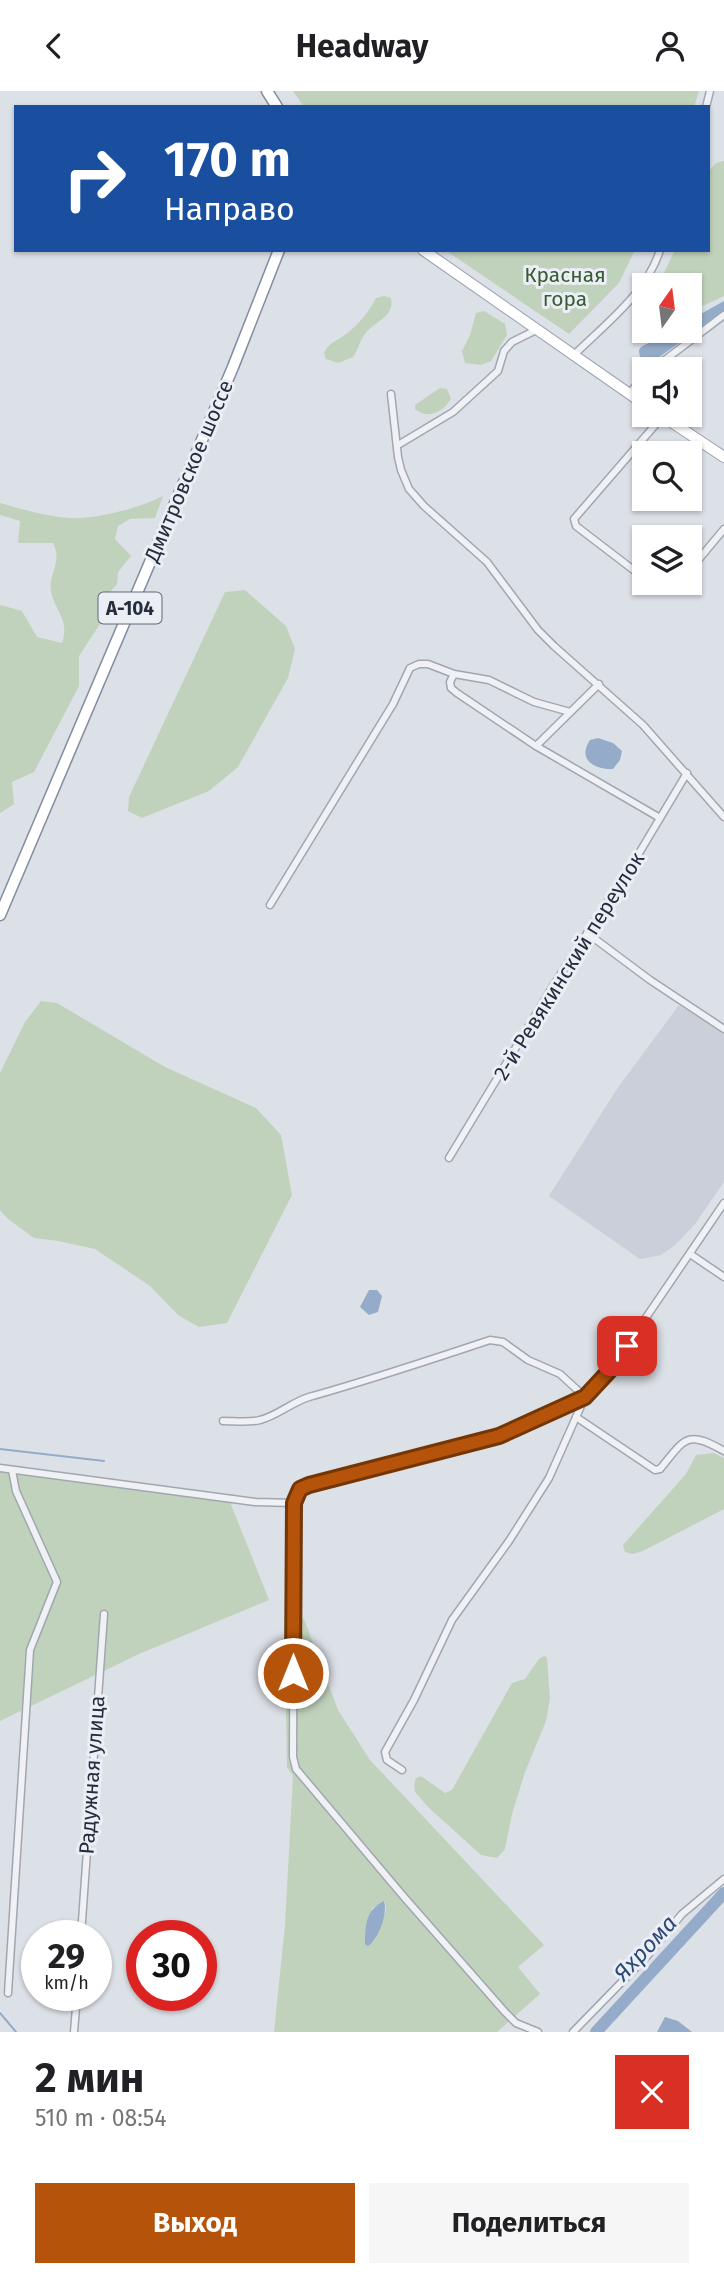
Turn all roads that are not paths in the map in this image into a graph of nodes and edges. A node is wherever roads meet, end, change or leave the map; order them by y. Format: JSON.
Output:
{"nodes":[{"id":1,"x":267,"y":91,"type":"edge"},
{"id":2,"x":276,"y":105,"type":"edge"},
{"id":3,"x":426,"y":252,"type":"edge"},
{"id":4,"x":659,"y":252,"type":"edge"},
{"id":5,"x":279,"y":253,"type":"edge"},
{"id":6,"x":724,"y":315,"type":"edge"},
{"id":7,"x":536,"y":330,"type":"junction"},
{"id":8,"x":573,"y":356,"type":"junction"},
{"id":9,"x":669,"y":357,"type":"edge"},
{"id":10,"x":632,"y":390,"type":"edge"},
{"id":11,"x":391,"y":394,"type":"dead end"},
{"id":12,"x":629,"y":394,"type":"junction"},
{"id":13,"x":632,"y":396,"type":"edge"},
{"id":14,"x":653,"y":427,"type":"edge"},
{"id":15,"x":679,"y":427,"type":"edge"},
{"id":16,"x":397,"y":445,"type":"junction"},
{"id":17,"x":724,"y":457,"type":"edge"},
{"id":18,"x":724,"y":529,"type":"edge"},
{"id":19,"x":702,"y":556,"type":"edge"},
{"id":20,"x":632,"y":568,"type":"edge"},
{"id":21,"x":454,"y":674,"type":"junction"},
{"id":22,"x":599,"y":684,"type":"junction"},
{"id":23,"x":570,"y":712,"type":"junction"},
{"id":24,"x":537,"y":746,"type":"junction"},
{"id":25,"x":687,"y":773,"type":"junction"},
{"id":26,"x":724,"y":817,"type":"edge"},
{"id":27,"x":660,"y":818,"type":"junction"},
{"id":28,"x":271,"y":905,"type":"dead end"},
{"id":29,"x":0,"y":915,"type":"edge"},
{"id":30,"x":587,"y":933,"type":"junction"},
{"id":31,"x":724,"y":1029,"type":"edge"},
{"id":32,"x":449,"y":1157,"type":"dead end"},
{"id":33,"x":724,"y":1203,"type":"edge"},
{"id":34,"x":690,"y":1254,"type":"junction"},
{"id":35,"x":724,"y":1277,"type":"edge"},
{"id":36,"x":585,"y":1397,"type":"junction"},
{"id":37,"x":576,"y":1417,"type":"junction"},
{"id":38,"x":223,"y":1421,"type":"dead end"},
{"id":39,"x":724,"y":1451,"type":"edge"},
{"id":40,"x":0,"y":1468,"type":"edge"},
{"id":41,"x":12,"y":1469,"type":"junction"},
{"id":42,"x":294,"y":1503,"type":"junction"},
{"id":43,"x":104,"y":1614,"type":"dead end"},
{"id":44,"x":402,"y":1770,"type":"dead end"},
{"id":45,"x":724,"y":1879,"type":"edge"},
{"id":46,"x":82,"y":1920,"type":"edge"},
{"id":47,"x":8,"y":1993,"type":"dead end"},
{"id":48,"x":76,"y":2011,"type":"edge"},
{"id":49,"x":74,"y":2032,"type":"edge"},
{"id":50,"x":538,"y":2032,"type":"edge"},
{"id":51,"x":573,"y":2032,"type":"edge"}],
"edges":[{"from":1,"to":2,"type":"highway"},
{"from":3,"to":7,"type":"main road"},
{"from":4,"to":8,"type":"street"},
{"from":5,"to":29,"type":"highway","name":"Дмитровское шоссе","number":"А-104"},
{"from":6,"to":9,"type":"street"},
{"from":7,"to":8,"type":"main road"},
{"from":7,"to":16,"type":"street"},
{"from":8,"to":12,"type":"main road"},
{"from":10,"to":12,"type":"street"},
{"from":11,"to":16,"type":"street"},
{"from":12,"to":13,"type":"main road"},
{"from":14,"to":20,"type":"street"},
{"from":15,"to":17,"type":"main road"},
{"from":16,"to":22,"type":"street"},
{"from":18,"to":19,"type":"street"},
{"from":21,"to":23,"type":"street"},
{"from":21,"to":24,"type":"street"},
{"from":21,"to":28,"type":"street"},
{"from":22,"to":23,"type":"street"},
{"from":22,"to":25,"type":"street"},
{"from":23,"to":24,"type":"street"},
{"from":24,"to":27,"type":"street"},
{"from":25,"to":26,"type":"street"},
{"from":25,"to":27,"type":"street","name":"2-й Ревякинский переулок"},
{"from":27,"to":30,"type":"street","name":"2-й Ревякинский переулок"},
{"from":30,"to":31,"type":"street"},
{"from":30,"to":32,"type":"street","name":"2-й Ревякинский переулок"},
{"from":33,"to":34,"type":"street"},
{"from":34,"to":35,"type":"street"},
{"from":34,"to":36,"type":"street"},
{"from":36,"to":37,"type":"street"},
{"from":36,"to":38,"type":"street"},
{"from":36,"to":42,"type":"street"},
{"from":37,"to":39,"type":"street"},
{"from":37,"to":44,"type":"street"},
{"from":40,"to":41,"type":"street"},
{"from":41,"to":42,"type":"street"},
{"from":41,"to":47,"type":"street"},
{"from":42,"to":50,"type":"street"},
{"from":43,"to":46,"type":"street","name":"Радужная улица"},
{"from":45,"to":51,"type":"street"},
{"from":48,"to":49,"type":"street"}]}
